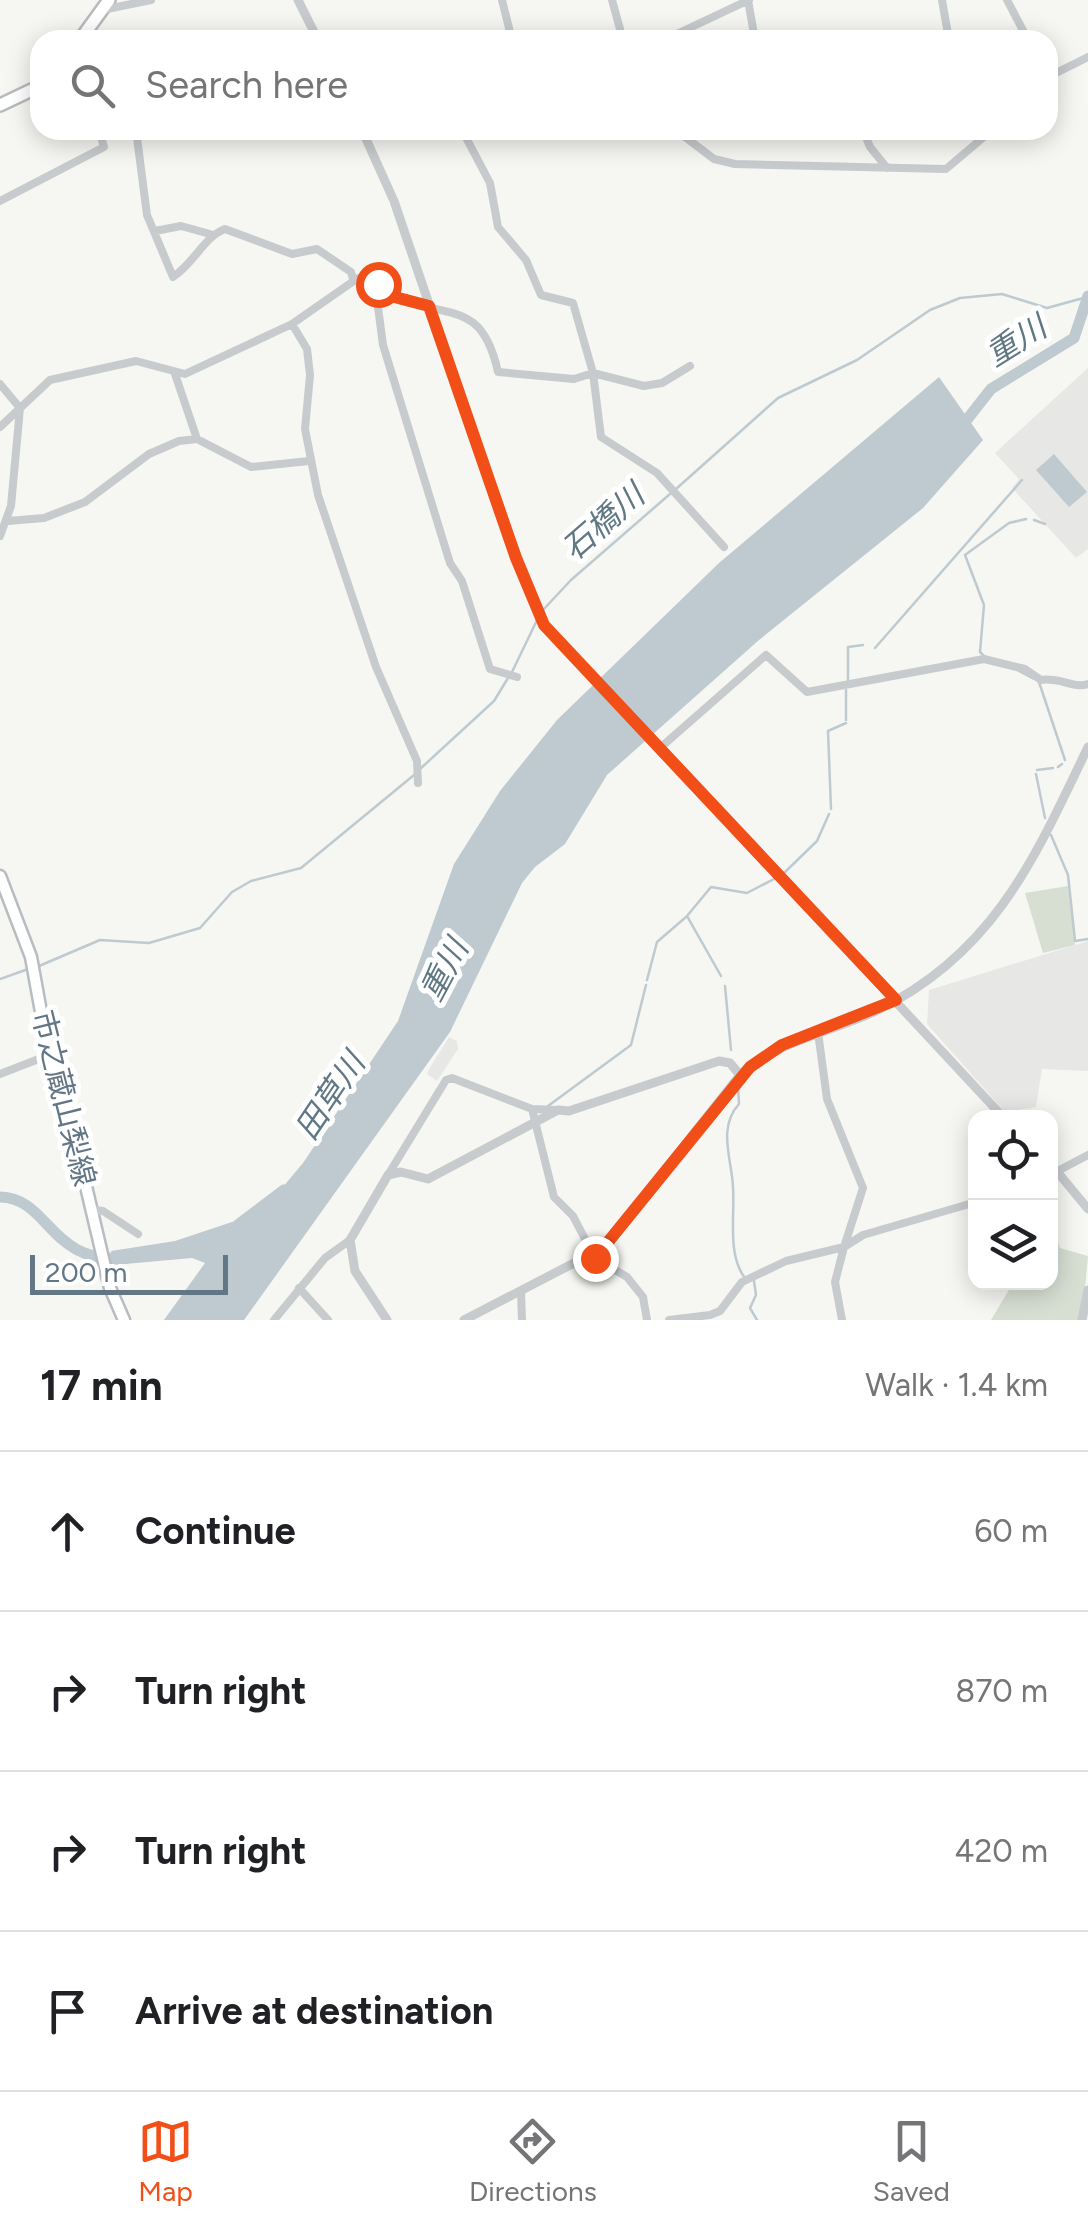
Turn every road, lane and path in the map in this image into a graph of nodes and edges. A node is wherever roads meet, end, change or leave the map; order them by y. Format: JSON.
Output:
{"nodes":[{"id":1,"x":151,"y":0,"type":"edge"},
{"id":2,"x":298,"y":0,"type":"edge"},
{"id":3,"x":502,"y":0,"type":"edge"},
{"id":4,"x":612,"y":0,"type":"edge"},
{"id":5,"x":748,"y":0,"type":"edge"},
{"id":6,"x":942,"y":0,"type":"edge"},
{"id":7,"x":1007,"y":0,"type":"edge"},
{"id":8,"x":105,"y":4,"type":"edge"},
{"id":9,"x":87,"y":30,"type":"edge"},
{"id":10,"x":313,"y":30,"type":"edge"},
{"id":11,"x":510,"y":30,"type":"edge"},
{"id":12,"x":620,"y":30,"type":"edge"},
{"id":13,"x":685,"y":30,"type":"edge"},
{"id":14,"x":754,"y":30,"type":"edge"},
{"id":15,"x":947,"y":30,"type":"edge"},
{"id":16,"x":1023,"y":30,"type":"edge"},
{"id":17,"x":1088,"y":57,"type":"edge"},
{"id":18,"x":1058,"y":72,"type":"edge"},
{"id":19,"x":30,"y":91,"type":"edge"},
{"id":20,"x":0,"y":105,"type":"edge"},
{"id":21,"x":102,"y":140,"type":"edge"},
{"id":22,"x":137,"y":140,"type":"edge"},
{"id":23,"x":367,"y":140,"type":"edge"},
{"id":24,"x":467,"y":140,"type":"edge"},
{"id":25,"x":689,"y":140,"type":"edge"},
{"id":26,"x":868,"y":140,"type":"edge"},
{"id":27,"x":981,"y":140,"type":"edge"},
{"id":28,"x":887,"y":168,"type":"junction"},
{"id":29,"x":0,"y":200,"type":"edge"},
{"id":30,"x":154,"y":231,"type":"junction"},
{"id":31,"x":210,"y":234,"type":"junction"},
{"id":32,"x":353,"y":279,"type":"junction"},
{"id":33,"x":387,"y":295,"type":"junction"},
{"id":34,"x":429,"y":306,"type":"junction"},
{"id":35,"x":292,"y":324,"type":"junction"},
{"id":36,"x":690,"y":366,"type":"dead end"},
{"id":37,"x":593,"y":373,"type":"junction"},
{"id":38,"x":175,"y":374,"type":"junction"},
{"id":39,"x":0,"y":384,"type":"edge"},
{"id":40,"x":20,"y":408,"type":"junction"},
{"id":41,"x":0,"y":427,"type":"edge"},
{"id":42,"x":197,"y":439,"type":"junction"},
{"id":43,"x":308,"y":461,"type":"junction"},
{"id":44,"x":8,"y":521,"type":"junction"},
{"id":45,"x":0,"y":536,"type":"edge"},
{"id":46,"x":724,"y":547,"type":"dead end"},
{"id":47,"x":514,"y":676,"type":"dead end"},
{"id":48,"x":1088,"y":684,"type":"edge"},
{"id":49,"x":660,"y":748,"type":"junction"},
{"id":50,"x":1088,"y":748,"type":"edge"},
{"id":51,"x":418,"y":783,"type":"dead end"},
{"id":52,"x":0,"y":876,"type":"edge"},
{"id":53,"x":896,"y":1000,"type":"junction"},
{"id":54,"x":818,"y":1032,"type":"junction"},
{"id":55,"x":50,"y":1055,"type":"junction"},
{"id":56,"x":0,"y":1074,"type":"edge"},
{"id":57,"x":740,"y":1075,"type":"junction"},
{"id":58,"x":532,"y":1109,"type":"junction"},
{"id":59,"x":558,"y":1110,"type":"junction"},
{"id":60,"x":997,"y":1110,"type":"edge"},
{"id":61,"x":536,"y":1121,"type":"junction"},
{"id":62,"x":1088,"y":1156,"type":"edge"},
{"id":63,"x":1058,"y":1171,"type":"edge"},
{"id":64,"x":388,"y":1175,"type":"junction"},
{"id":65,"x":1058,"y":1176,"type":"edge"},
{"id":66,"x":968,"y":1204,"type":"edge"},
{"id":67,"x":92,"y":1210,"type":"junction"},
{"id":68,"x":1088,"y":1210,"type":"edge"},
{"id":69,"x":138,"y":1234,"type":"dead end"},
{"id":70,"x":350,"y":1240,"type":"junction"},
{"id":71,"x":844,"y":1246,"type":"junction"},
{"id":72,"x":595,"y":1254,"type":"junction"},
{"id":73,"x":299,"y":1288,"type":"junction"},
{"id":74,"x":1088,"y":1290,"type":"edge"},
{"id":75,"x":520,"y":1292,"type":"junction"},
{"id":76,"x":1087,"y":1304,"type":"edge"},
{"id":77,"x":124,"y":1320,"type":"edge"},
{"id":78,"x":274,"y":1320,"type":"edge"},
{"id":79,"x":328,"y":1320,"type":"edge"},
{"id":80,"x":384,"y":1320,"type":"edge"},
{"id":81,"x":464,"y":1320,"type":"edge"},
{"id":82,"x":522,"y":1320,"type":"edge"},
{"id":83,"x":647,"y":1320,"type":"edge"},
{"id":84,"x":669,"y":1320,"type":"edge"},
{"id":85,"x":842,"y":1320,"type":"edge"},
{"id":86,"x":1082,"y":1320,"type":"edge"}],
"edges":[{"from":1,"to":8,"type":"street"},
{"from":2,"to":10,"type":"street"},
{"from":3,"to":11,"type":"street"},
{"from":4,"to":12,"type":"street"},
{"from":5,"to":13,"type":"street"},
{"from":5,"to":14,"type":"street"},
{"from":6,"to":15,"type":"street"},
{"from":7,"to":16,"type":"street"},
{"from":8,"to":9,"type":"highway"},
{"from":17,"to":18,"type":"street"},
{"from":19,"to":20,"type":"highway"},
{"from":21,"to":29,"type":"street"},
{"from":22,"to":30,"type":"street"},
{"from":23,"to":34,"type":"street"},
{"from":24,"to":37,"type":"street"},
{"from":25,"to":28,"type":"street"},
{"from":26,"to":28,"type":"street"},
{"from":27,"to":28,"type":"street"},
{"from":30,"to":31,"type":"street"},
{"from":30,"to":31,"type":"street"},
{"from":31,"to":32,"type":"street"},
{"from":32,"to":33,"type":"street"},
{"from":32,"to":35,"type":"street"},
{"from":33,"to":34,"type":"street"},
{"from":33,"to":47,"type":"street"},
{"from":34,"to":37,"type":"street"},
{"from":34,"to":49,"type":"street"},
{"from":35,"to":38,"type":"street"},
{"from":35,"to":43,"type":"street"},
{"from":36,"to":37,"type":"street"},
{"from":37,"to":46,"type":"street"},
{"from":38,"to":40,"type":"street"},
{"from":38,"to":42,"type":"street"},
{"from":39,"to":40,"type":"street"},
{"from":40,"to":41,"type":"street"},
{"from":40,"to":44,"type":"street"},
{"from":42,"to":43,"type":"street"},
{"from":42,"to":44,"type":"street"},
{"from":43,"to":51,"type":"street"},
{"from":44,"to":45,"type":"street"},
{"from":48,"to":49,"type":"street"},
{"from":49,"to":53,"type":"street"},
{"from":50,"to":53,"type":"street"},
{"from":52,"to":55,"type":"main road","name":"市之蔵山梨線"},
{"from":53,"to":54,"type":"street"},
{"from":53,"to":60,"type":"street"},
{"from":54,"to":57,"type":"street"},
{"from":54,"to":71,"type":"street"},
{"from":55,"to":56,"type":"street"},
{"from":55,"to":67,"type":"main road","name":"市之蔵山梨線"},
{"from":57,"to":59,"type":"street"},
{"from":57,"to":72,"type":"street"},
{"from":58,"to":59,"type":"street"},
{"from":58,"to":61,"type":"street"},
{"from":58,"to":64,"type":"street"},
{"from":59,"to":61,"type":"street"},
{"from":61,"to":64,"type":"street"},
{"from":61,"to":72,"type":"street"},
{"from":62,"to":63,"type":"street"},
{"from":64,"to":70,"type":"street"},
{"from":65,"to":68,"type":"street"},
{"from":66,"to":71,"type":"street"},
{"from":67,"to":69,"type":"street"},
{"from":67,"to":77,"type":"main road","name":"市之蔵山梨線"},
{"from":70,"to":73,"type":"street"},
{"from":70,"to":80,"type":"street"},
{"from":71,"to":84,"type":"street"},
{"from":71,"to":85,"type":"street"},
{"from":72,"to":75,"type":"street"},
{"from":72,"to":83,"type":"street"},
{"from":73,"to":78,"type":"street"},
{"from":73,"to":79,"type":"street"},
{"from":74,"to":76,"type":"street"},
{"from":75,"to":81,"type":"street"},
{"from":75,"to":82,"type":"street"},
{"from":76,"to":86,"type":"street"}]}
